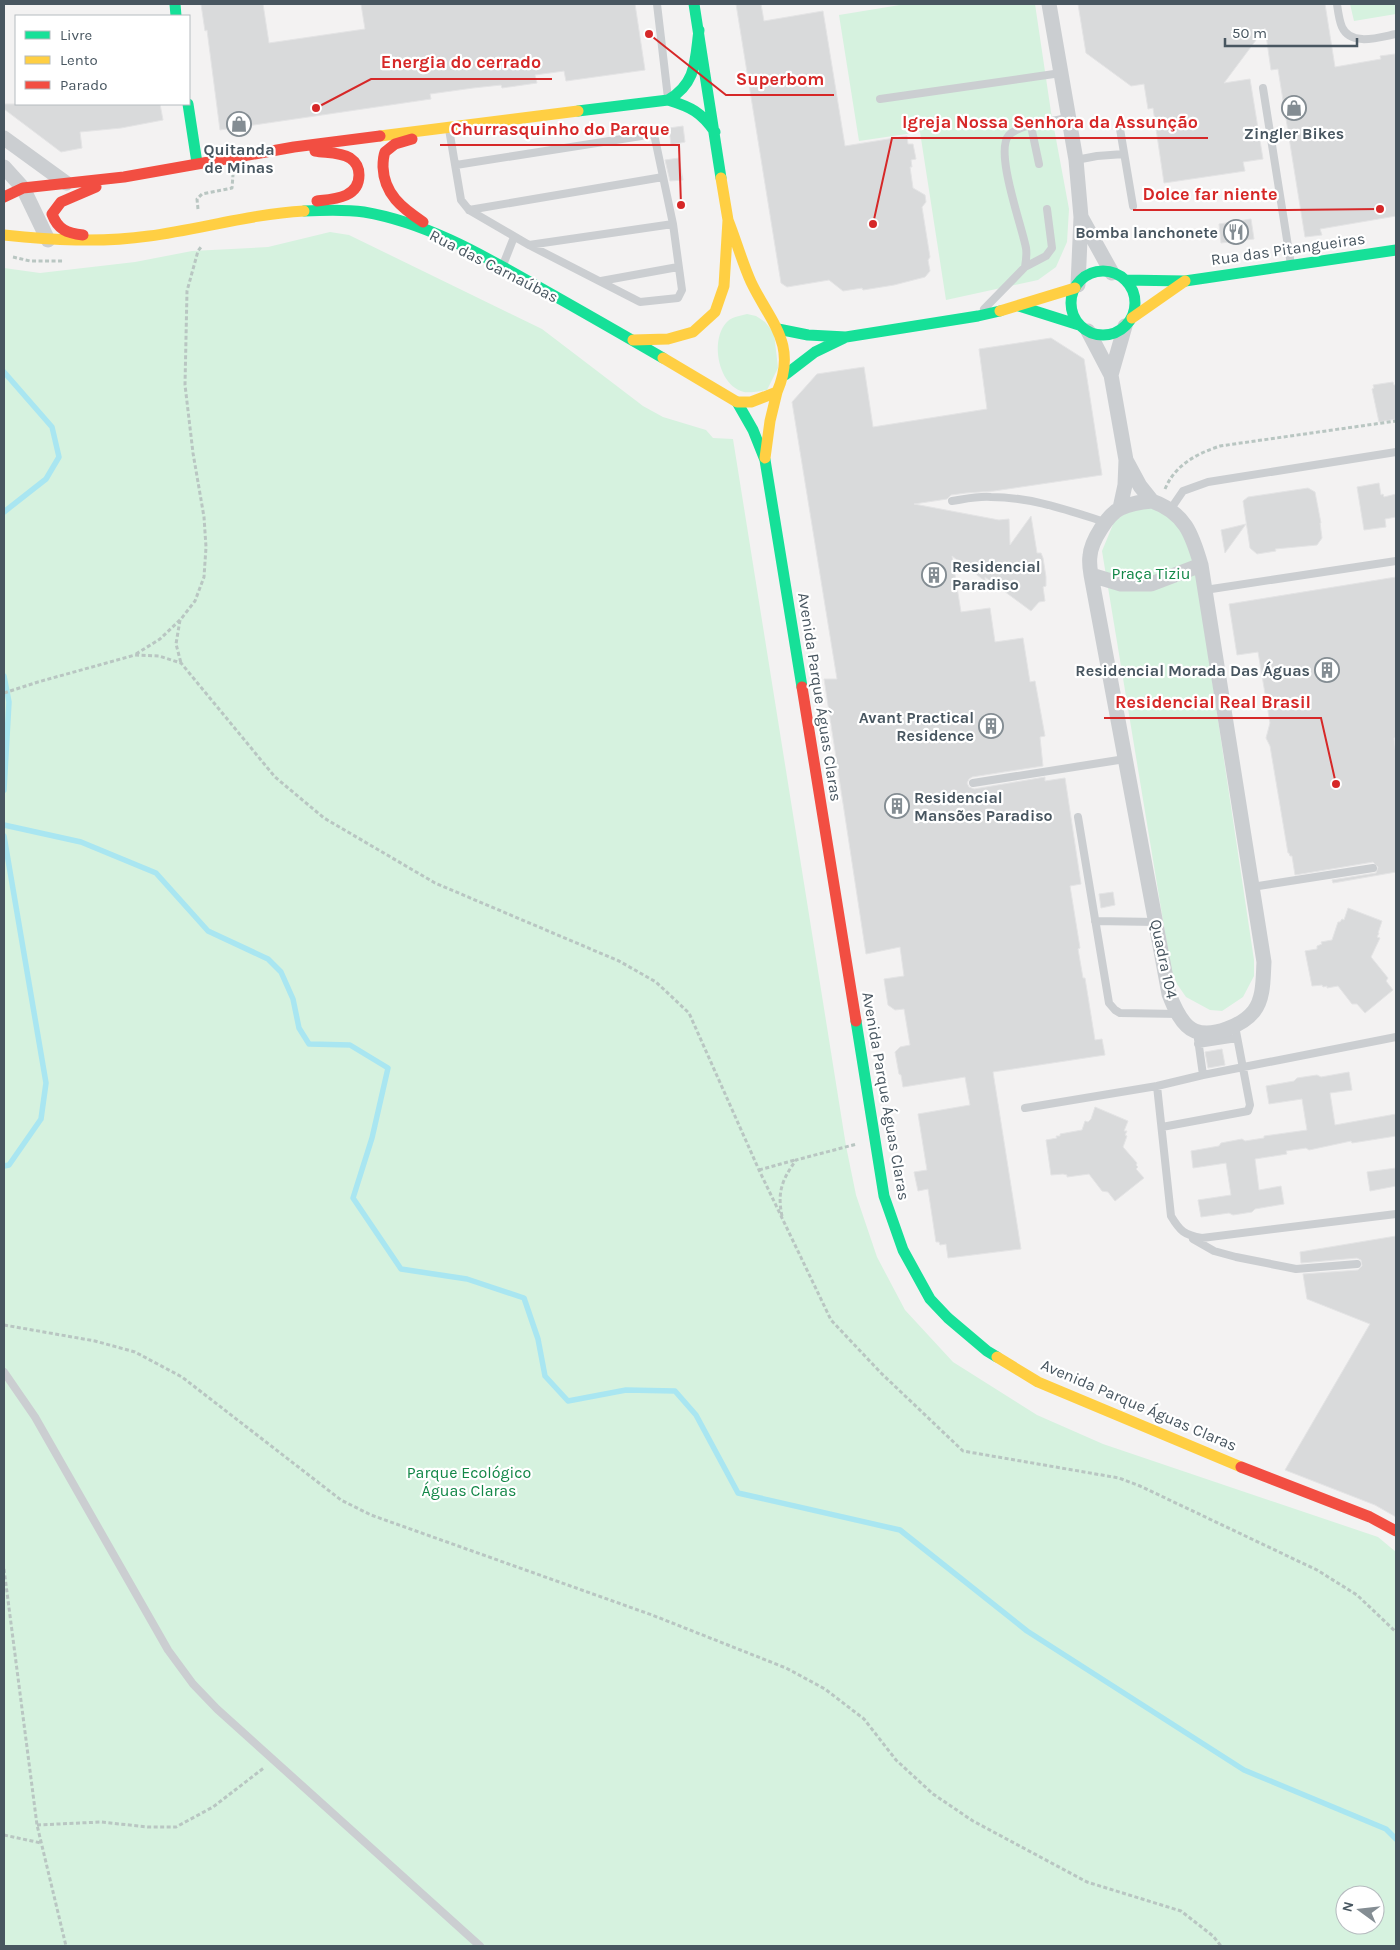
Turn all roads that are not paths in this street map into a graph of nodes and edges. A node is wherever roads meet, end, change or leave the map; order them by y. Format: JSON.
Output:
{"nodes":[{"id":1,"x":657,"y":4,"type":"edge"},
{"id":2,"x":694,"y":4,"type":"edge"},
{"id":3,"x":1048,"y":4,"type":"edge"},
{"id":4,"x":1337,"y":4,"type":"edge"},
{"id":5,"x":699,"y":30,"type":"junction"},
{"id":6,"x":1396,"y":34,"type":"edge"},
{"id":7,"x":1060,"y":73,"type":"junction"},
{"id":8,"x":1263,"y":88,"type":"dead end"},
{"id":9,"x":880,"y":99,"type":"dead end"},
{"id":10,"x":668,"y":100,"type":"junction"},
{"id":11,"x":188,"y":105,"type":"edge"},
{"id":12,"x":1068,"y":118,"type":"junction"},
{"id":13,"x":1119,"y":123,"type":"dead end"},
{"id":14,"x":1031,"y":126,"type":"junction"},
{"id":15,"x":444,"y":128,"type":"junction"},
{"id":16,"x":715,"y":132,"type":"junction"},
{"id":17,"x":4,"y":138,"type":"edge"},
{"id":18,"x":294,"y":148,"type":"junction"},
{"id":19,"x":1124,"y":154,"type":"junction"},
{"id":20,"x":1076,"y":160,"type":"junction"},
{"id":21,"x":197,"y":163,"type":"junction"},
{"id":22,"x":1039,"y":164,"type":"dead end"},
{"id":23,"x":456,"y":165,"type":"junction"},
{"id":24,"x":4,"y":167,"type":"edge"},
{"id":25,"x":124,"y":177,"type":"junction"},
{"id":26,"x":663,"y":177,"type":"junction"},
{"id":27,"x":66,"y":183,"type":"junction"},
{"id":28,"x":23,"y":188,"type":"junction"},
{"id":29,"x":4,"y":197,"type":"edge"},
{"id":30,"x":1133,"y":206,"type":"dead end"},
{"id":31,"x":1047,"y":209,"type":"dead end"},
{"id":32,"x":469,"y":210,"type":"junction"},
{"id":33,"x":261,"y":215,"type":"junction"},
{"id":34,"x":1081,"y":217,"type":"junction"},
{"id":35,"x":728,"y":220,"type":"junction"},
{"id":36,"x":673,"y":224,"type":"junction"},
{"id":37,"x":4,"y":235,"type":"edge"},
{"id":38,"x":514,"y":236,"type":"junction"},
{"id":39,"x":133,"y":238,"type":"junction"},
{"id":40,"x":48,"y":240,"type":"junction"},
{"id":41,"x":459,"y":244,"type":"junction"},
{"id":42,"x":529,"y":245,"type":"junction"},
{"id":43,"x":1396,"y":250,"type":"edge"},
{"id":44,"x":1291,"y":265,"type":"junction"},
{"id":45,"x":502,"y":266,"type":"junction"},
{"id":46,"x":678,"y":266,"type":"junction"},
{"id":47,"x":1025,"y":267,"type":"junction"},
{"id":48,"x":1112,"y":273,"type":"junction"},
{"id":49,"x":1125,"y":280,"type":"junction"},
{"id":50,"x":1185,"y":281,"type":"junction"},
{"id":51,"x":601,"y":282,"type":"junction"},
{"id":52,"x":1076,"y":286,"type":"junction"},
{"id":53,"x":1019,"y":306,"type":"junction"},
{"id":54,"x":978,"y":316,"type":"junction"},
{"id":55,"x":1128,"y":322,"type":"junction"},
{"id":56,"x":1084,"y":328,"type":"junction"},
{"id":57,"x":778,"y":329,"type":"junction"},
{"id":58,"x":846,"y":337,"type":"junction"},
{"id":59,"x":633,"y":340,"type":"junction"},
{"id":60,"x":785,"y":375,"type":"junction"},
{"id":61,"x":1111,"y":376,"type":"junction"},
{"id":62,"x":778,"y":392,"type":"junction"},
{"id":63,"x":737,"y":402,"type":"junction"},
{"id":64,"x":1396,"y":452,"type":"edge"},
{"id":65,"x":765,"y":460,"type":"junction"},
{"id":66,"x":1126,"y":460,"type":"junction"},
{"id":67,"x":952,"y":501,"type":"dead end"},
{"id":68,"x":1160,"y":505,"type":"junction"},
{"id":69,"x":1120,"y":508,"type":"junction"},
{"id":70,"x":1105,"y":522,"type":"junction"},
{"id":71,"x":1396,"y":562,"type":"edge"},
{"id":72,"x":1201,"y":564,"type":"junction"},
{"id":73,"x":1091,"y":575,"type":"junction"},
{"id":74,"x":1205,"y":590,"type":"junction"},
{"id":75,"x":1125,"y":759,"type":"junction"},
{"id":76,"x":973,"y":783,"type":"dead end"},
{"id":77,"x":1078,"y":817,"type":"dead end"},
{"id":78,"x":1373,"y":868,"type":"dead end"},
{"id":79,"x":1252,"y":887,"type":"junction"},
{"id":80,"x":1095,"y":921,"type":"junction"},
{"id":81,"x":1156,"y":922,"type":"junction"},
{"id":82,"x":1179,"y":1014,"type":"junction"},
{"id":83,"x":1236,"y":1032,"type":"junction"},
{"id":84,"x":1396,"y":1037,"type":"edge"},
{"id":85,"x":1198,"y":1038,"type":"junction"},
{"id":86,"x":1242,"y":1068,"type":"junction"},
{"id":87,"x":1203,"y":1075,"type":"junction"},
{"id":88,"x":1157,"y":1086,"type":"junction"},
{"id":89,"x":1025,"y":1108,"type":"dead end"},
{"id":90,"x":1162,"y":1127,"type":"junction"},
{"id":91,"x":1396,"y":1214,"type":"edge"},
{"id":92,"x":1189,"y":1236,"type":"junction"},
{"id":93,"x":1357,"y":1264,"type":"dead end"},
{"id":94,"x":4,"y":1372,"type":"edge"},
{"id":95,"x":1370,"y":1517,"type":"junction"},
{"id":96,"x":1396,"y":1522,"type":"edge"},
{"id":97,"x":1396,"y":1531,"type":"edge"},
{"id":98,"x":480,"y":1946,"type":"edge"}],
"edges":[{"from":1,"to":10,"type":"lane"},
{"from":2,"to":5,"type":"street"},
{"from":3,"to":7,"type":"street"},
{"from":4,"to":6,"type":"lane"},
{"from":5,"to":10,"type":"street"},
{"from":5,"to":16,"type":"street"},
{"from":7,"to":9,"type":"lane"},
{"from":7,"to":12,"type":"street"},
{"from":8,"to":44,"type":"lane"},
{"from":10,"to":15,"type":"street"},
{"from":10,"to":16,"type":"street"},
{"from":11,"to":21,"type":"street"},
{"from":12,"to":14,"type":"lane"},
{"from":12,"to":20,"type":"street"},
{"from":13,"to":19,"type":"lane"},
{"from":14,"to":22,"type":"lane"},
{"from":14,"to":47,"type":"lane"},
{"from":15,"to":18,"type":"street"},
{"from":15,"to":23,"type":"lane"},
{"from":15,"to":41,"type":"street"},
{"from":16,"to":35,"type":"street"},
{"from":17,"to":27,"type":"street"},
{"from":18,"to":21,"type":"street"},
{"from":18,"to":33,"type":"street"},
{"from":19,"to":20,"type":"lane"},
{"from":19,"to":30,"type":"lane"},
{"from":20,"to":34,"type":"street"},
{"from":21,"to":25,"type":"street"},
{"from":23,"to":26,"type":"lane"},
{"from":23,"to":32,"type":"lane"},
{"from":24,"to":28,"type":"street"},
{"from":25,"to":27,"type":"street"},
{"from":25,"to":39,"type":"street"},
{"from":26,"to":32,"type":"lane"},
{"from":26,"to":36,"type":"lane"},
{"from":27,"to":28,"type":"street"},
{"from":28,"to":29,"type":"street"},
{"from":28,"to":40,"type":"street"},
{"from":31,"to":47,"type":"lane"},
{"from":32,"to":38,"type":"lane"},
{"from":33,"to":39,"type":"street","name":"Rua das Carnaúbas"},
{"from":33,"to":41,"type":"street","name":"Rua das Carnaúbas"},
{"from":34,"to":48,"type":"street"},
{"from":34,"to":52,"type":"street"},
{"from":35,"to":57,"type":"street"},
{"from":35,"to":59,"type":"street"},
{"from":36,"to":42,"type":"lane"},
{"from":36,"to":46,"type":"lane"},
{"from":37,"to":40,"type":"street","name":"Rua das Carnaúbas"},
{"from":38,"to":42,"type":"lane"},
{"from":38,"to":45,"type":"lane"},
{"from":39,"to":40,"type":"street","name":"Rua das Carnaúbas"},
{"from":41,"to":45,"type":"street","name":"Rua das Carnaúbas"},
{"from":42,"to":51,"type":"lane"},
{"from":43,"to":44,"type":"street","name":"Rua das Pitangueiras"},
{"from":44,"to":50,"type":"street","name":"Rua das Pitangueiras"},
{"from":45,"to":59,"type":"street","name":"Rua das Carnaúbas"},
{"from":46,"to":51,"type":"lane"},
{"from":46,"to":51,"type":"lane"},
{"from":47,"to":54,"type":"lane"},
{"from":48,"to":49,"type":"street"},
{"from":48,"to":52,"type":"street"},
{"from":49,"to":50,"type":"street","name":"Rua das Pitangueiras"},
{"from":49,"to":55,"type":"street"},
{"from":50,"to":55,"type":"street","name":"Rua das Pitangueiras"},
{"from":52,"to":53,"type":"street"},
{"from":52,"to":56,"type":"street"},
{"from":53,"to":54,"type":"street"},
{"from":53,"to":56,"type":"street"},
{"from":54,"to":58,"type":"street"},
{"from":55,"to":56,"type":"street"},
{"from":55,"to":61,"type":"street"},
{"from":56,"to":61,"type":"street"},
{"from":57,"to":58,"type":"street"},
{"from":57,"to":60,"type":"street"},
{"from":58,"to":60,"type":"street"},
{"from":59,"to":63,"type":"street","name":"Rua das Carnaúbas"},
{"from":60,"to":62,"type":"street","name":"Avenida Parque Águas Claras"},
{"from":61,"to":66,"type":"street"},
{"from":62,"to":63,"type":"street"},
{"from":62,"to":65,"type":"street","name":"Avenida Parque Águas Claras"},
{"from":63,"to":65,"type":"street","name":"Avenida Parque Águas Claras"},
{"from":64,"to":68,"type":"lane"},
{"from":65,"to":95,"type":"street","name":"Avenida Parque Águas Claras"},
{"from":66,"to":68,"type":"street"},
{"from":66,"to":69,"type":"street"},
{"from":67,"to":70,"type":"lane"},
{"from":68,"to":69,"type":"street","name":"Quadra 104"},
{"from":68,"to":72,"type":"street"},
{"from":69,"to":70,"type":"street","name":"Quadra 104"},
{"from":70,"to":73,"type":"street","name":"Quadra 104"},
{"from":71,"to":74,"type":"lane"},
{"from":72,"to":73,"type":"street"},
{"from":72,"to":74,"type":"street"},
{"from":73,"to":75,"type":"street","name":"Quadra 104"},
{"from":74,"to":79,"type":"street"},
{"from":75,"to":76,"type":"lane"},
{"from":75,"to":81,"type":"street","name":"Quadra 104"},
{"from":77,"to":80,"type":"lane"},
{"from":78,"to":79,"type":"lane"},
{"from":79,"to":83,"type":"street"},
{"from":80,"to":81,"type":"lane"},
{"from":80,"to":82,"type":"lane"},
{"from":81,"to":82,"type":"street","name":"Quadra 104"},
{"from":82,"to":85,"type":"street","name":"Quadra 104"},
{"from":83,"to":85,"type":"street"},
{"from":83,"to":86,"type":"lane"},
{"from":84,"to":86,"type":"lane"},
{"from":85,"to":87,"type":"lane"},
{"from":86,"to":87,"type":"lane"},
{"from":86,"to":90,"type":"lane"},
{"from":87,"to":88,"type":"lane"},
{"from":88,"to":89,"type":"lane"},
{"from":88,"to":90,"type":"lane"},
{"from":90,"to":92,"type":"lane"},
{"from":91,"to":92,"type":"lane"},
{"from":92,"to":93,"type":"lane"},
{"from":94,"to":98,"type":"lane"},
{"from":95,"to":96,"type":"street","name":"Avenida Parque Águas Claras"},
{"from":95,"to":97,"type":"street","name":"Avenida Parque Águas Claras"}]}
